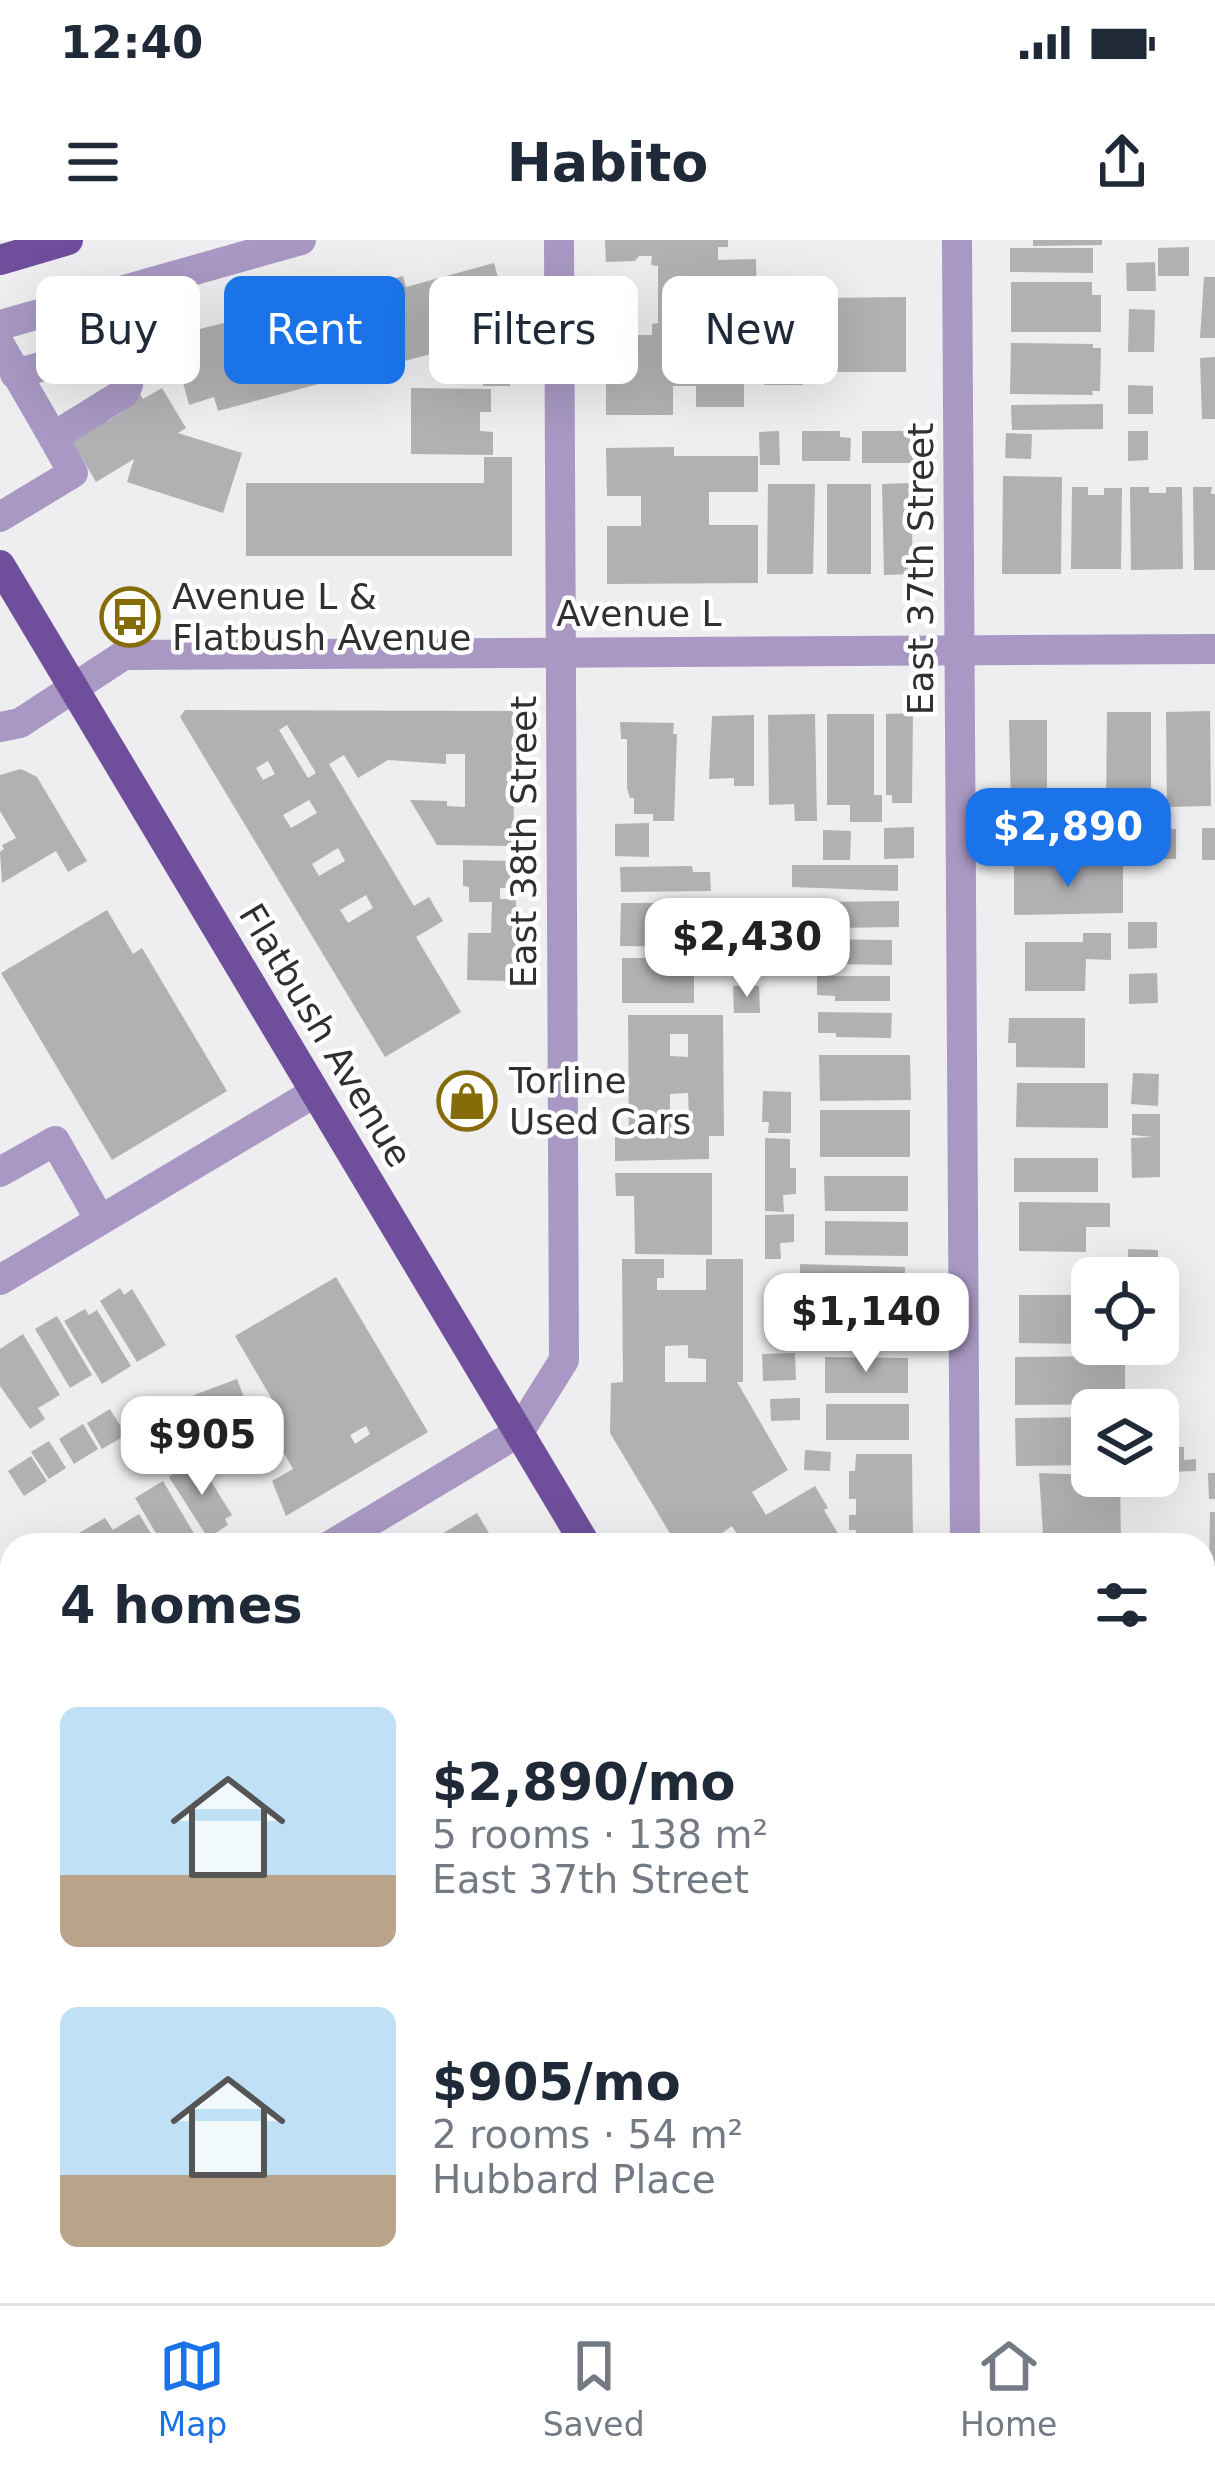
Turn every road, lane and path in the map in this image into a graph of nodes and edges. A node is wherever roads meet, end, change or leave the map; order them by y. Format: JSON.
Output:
{"nodes":[{"id":1,"x":68,"y":240,"type":"edge"},
{"id":2,"x":301,"y":240,"type":"edge"},
{"id":3,"x":559,"y":240,"type":"edge"},
{"id":4,"x":957,"y":240,"type":"edge"},
{"id":5,"x":244,"y":247,"type":"edge"},
{"id":6,"x":0,"y":260,"type":"edge"},
{"id":7,"x":159,"y":276,"type":"edge"},
{"id":8,"x":36,"y":314,"type":"edge"},
{"id":9,"x":0,"y":325,"type":"edge"},
{"id":10,"x":0,"y":345,"type":"edge"},
{"id":11,"x":36,"y":368,"type":"edge"},
{"id":12,"x":14,"y":374,"type":"junction"},
{"id":13,"x":126,"y":384,"type":"edge"},
{"id":14,"x":52,"y":437,"type":"junction"},
{"id":15,"x":0,"y":518,"type":"edge"},
{"id":16,"x":0,"y":565,"type":"edge"},
{"id":17,"x":1215,"y":649,"type":"edge"},
{"id":18,"x":959,"y":650,"type":"junction"},
{"id":19,"x":562,"y":652,"type":"junction"},
{"id":20,"x":73,"y":686,"type":"junction"},
{"id":21,"x":0,"y":728,"type":"edge"},
{"id":22,"x":314,"y":1093,"type":"junction"},
{"id":23,"x":0,"y":1172,"type":"edge"},
{"id":24,"x":100,"y":1220,"type":"junction"},
{"id":25,"x":0,"y":1280,"type":"edge"},
{"id":26,"x":518,"y":1432,"type":"junction"},
{"id":27,"x":351,"y":1533,"type":"edge"},
{"id":28,"x":579,"y":1533,"type":"edge"},
{"id":29,"x":965,"y":1533,"type":"edge"}],
"edges":[{"from":1,"to":6,"type":"main road"},
{"from":2,"to":5,"type":"street"},
{"from":3,"to":19,"type":"street","name":"East 38th Street"},
{"from":4,"to":18,"type":"street","name":"East 37th Street"},
{"from":5,"to":7,"type":"street"},
{"from":8,"to":9,"type":"street"},
{"from":10,"to":12,"type":"street"},
{"from":11,"to":12,"type":"street"},
{"from":12,"to":14,"type":"street"},
{"from":13,"to":14,"type":"street"},
{"from":14,"to":15,"type":"street"},
{"from":16,"to":20,"type":"main road","name":"Flatbush Avenue"},
{"from":17,"to":18,"type":"street","name":"Avenue L"},
{"from":18,"to":19,"type":"street","name":"Avenue L"},
{"from":18,"to":29,"type":"street","name":"East 37th Street"},
{"from":19,"to":20,"type":"street","name":"Avenue L"},
{"from":19,"to":26,"type":"street","name":"East 38th Street"},
{"from":20,"to":21,"type":"street","name":"Avenue L"},
{"from":20,"to":22,"type":"main road","name":"Flatbush Avenue"},
{"from":22,"to":24,"type":"street"},
{"from":22,"to":26,"type":"main road","name":"Flatbush Avenue"},
{"from":23,"to":24,"type":"street"},
{"from":24,"to":25,"type":"street"},
{"from":26,"to":27,"type":"street"},
{"from":26,"to":28,"type":"main road","name":"Flatbush Avenue"}]}
